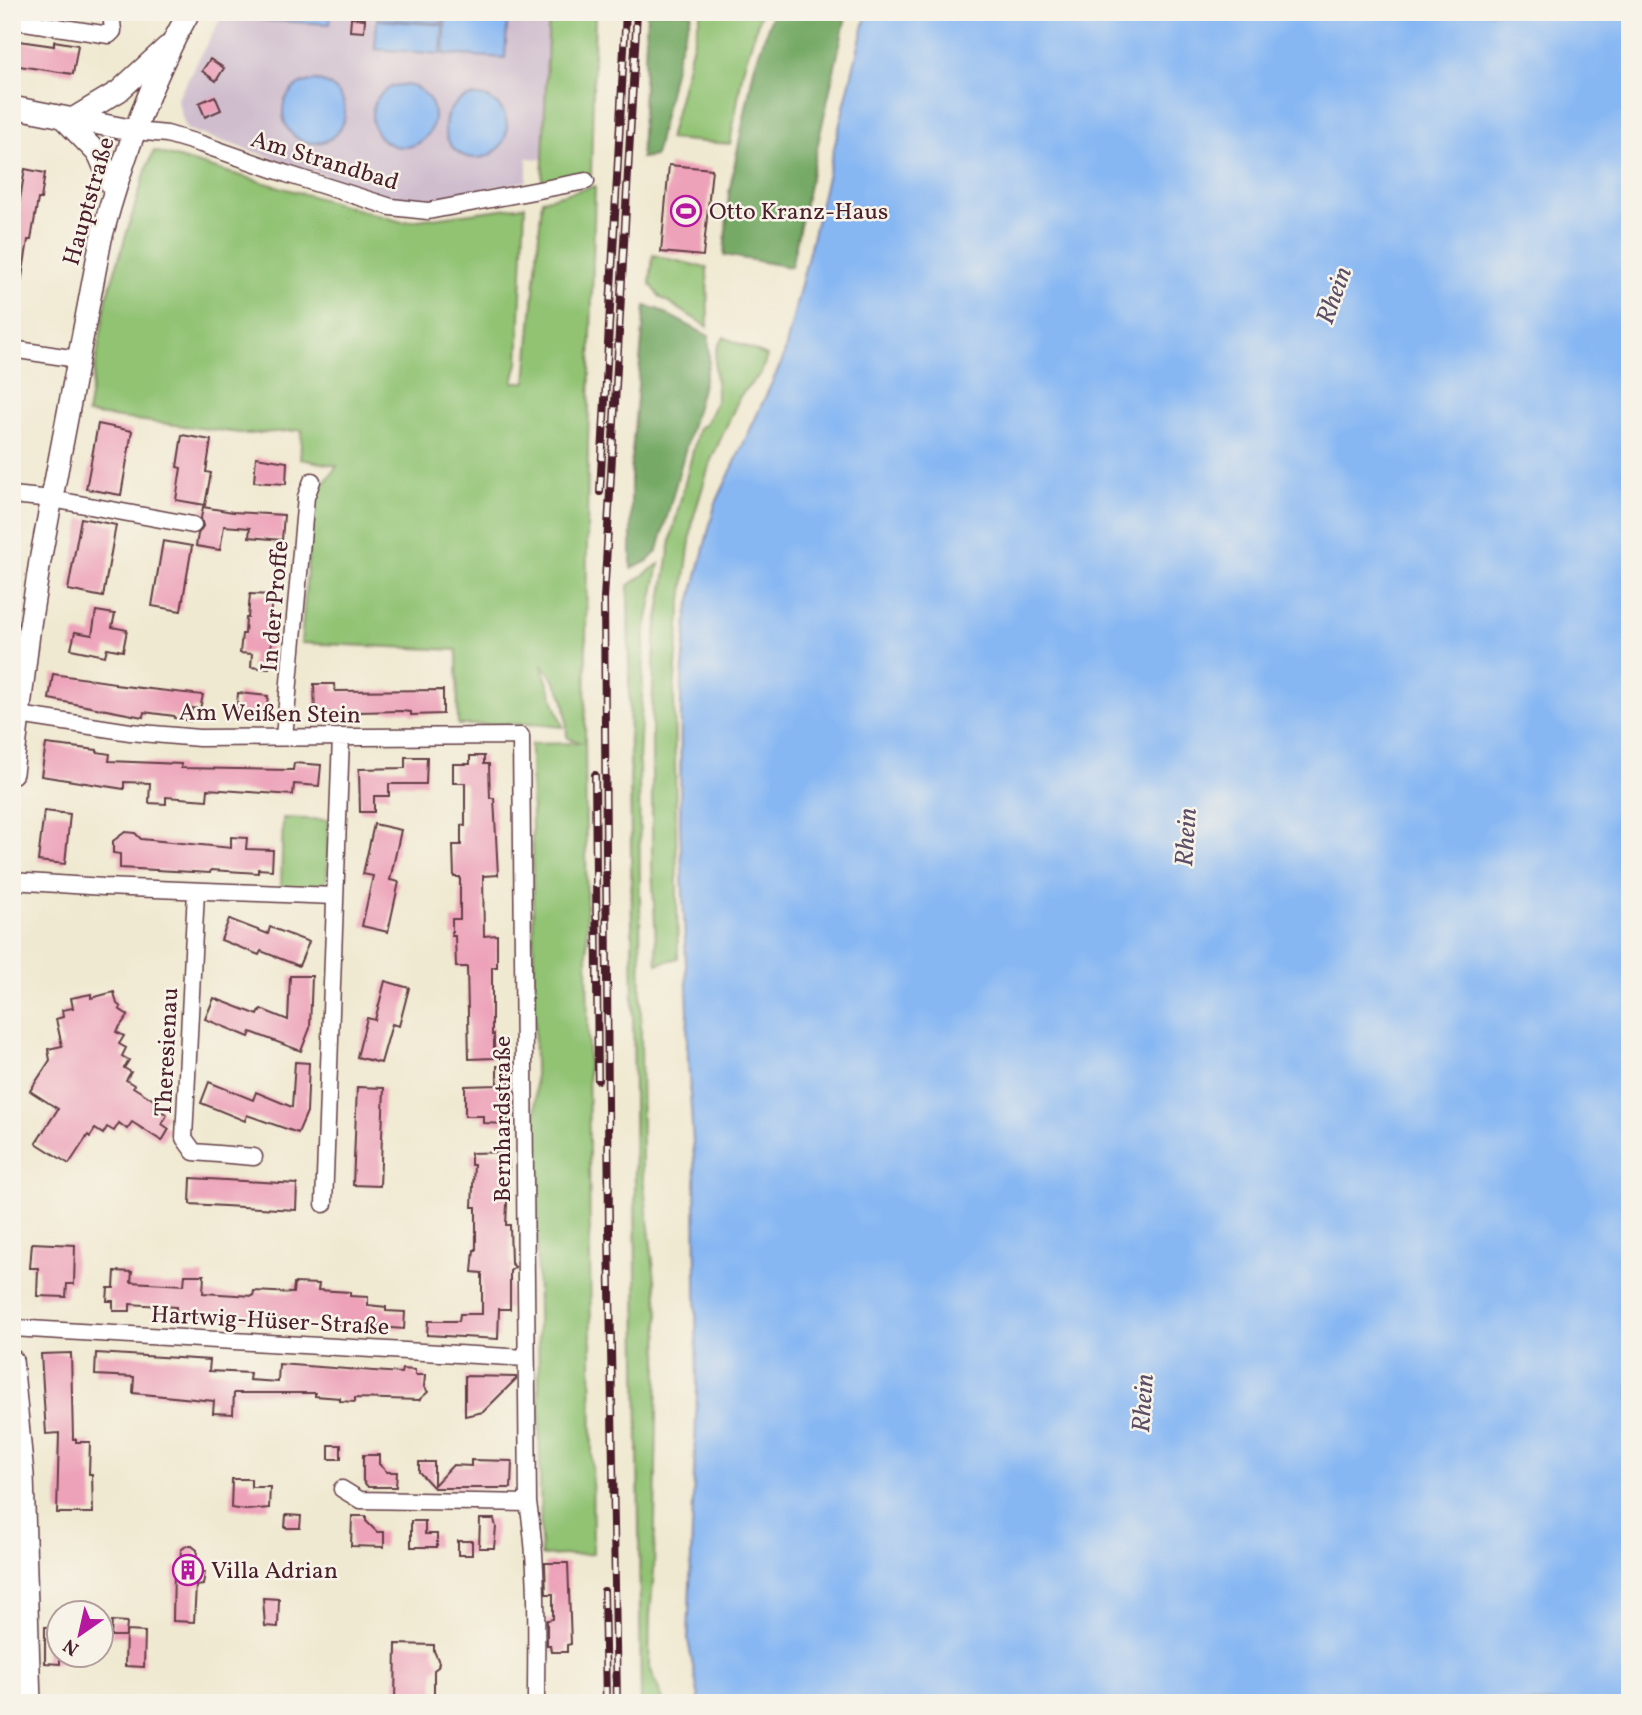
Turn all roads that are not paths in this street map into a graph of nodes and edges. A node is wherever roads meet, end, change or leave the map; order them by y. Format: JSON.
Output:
{"nodes":[{"id":1,"x":111,"y":12,"type":"edge"},
{"id":2,"x":190,"y":12,"type":"edge"},
{"id":3,"x":12,"y":20,"type":"edge"},
{"id":4,"x":174,"y":41,"type":"junction"},
{"id":5,"x":12,"y":107,"type":"edge"},
{"id":6,"x":67,"y":117,"type":"junction"},
{"id":7,"x":135,"y":131,"type":"junction"},
{"id":8,"x":586,"y":181,"type":"dead end"},
{"id":9,"x":114,"y":190,"type":"junction"},
{"id":10,"x":12,"y":349,"type":"edge"},
{"id":11,"x":77,"y":359,"type":"junction"},
{"id":12,"x":312,"y":481,"type":"dead end"},
{"id":13,"x":12,"y":495,"type":"edge"},
{"id":14,"x":52,"y":499,"type":"junction"},
{"id":15,"x":192,"y":525,"type":"dead end"},
{"id":16,"x":19,"y":715,"type":"junction"},
{"id":17,"x":522,"y":736,"type":"joint"},
{"id":18,"x":284,"y":737,"type":"junction"},
{"id":19,"x":341,"y":737,"type":"junction"},
{"id":20,"x":12,"y":774,"type":"edge"},
{"id":21,"x":12,"y":881,"type":"edge"},
{"id":22,"x":196,"y":891,"type":"junction"},
{"id":23,"x":334,"y":897,"type":"junction"},
{"id":24,"x":254,"y":1157,"type":"dead end"},
{"id":25,"x":324,"y":1204,"type":"dead end"},
{"id":26,"x":12,"y":1328,"type":"edge"},
{"id":27,"x":526,"y":1358,"type":"junction"},
{"id":28,"x":12,"y":1360,"type":"edge"},
{"id":29,"x":342,"y":1489,"type":"dead end"},
{"id":30,"x":528,"y":1503,"type":"junction"},
{"id":31,"x":30,"y":1703,"type":"edge"},
{"id":32,"x":536,"y":1703,"type":"edge"}],
"edges":[{"from":1,"to":3,"type":"street"},
{"from":2,"to":4,"type":"main road","name":"Hauptstraße"},
{"from":4,"to":6,"type":"main road"},
{"from":4,"to":7,"type":"main road","name":"Hauptstraße"},
{"from":5,"to":6,"type":"main road"},
{"from":6,"to":7,"type":"main road"},
{"from":6,"to":9,"type":"main road"},
{"from":7,"to":8,"type":"street","name":"Am Strandbad"},
{"from":7,"to":9,"type":"main road","name":"Hauptstraße"},
{"from":9,"to":11,"type":"main road","name":"Hauptstraße"},
{"from":10,"to":11,"type":"street"},
{"from":11,"to":14,"type":"main road","name":"Hauptstraße"},
{"from":12,"to":18,"type":"street","name":"In der Proffe"},
{"from":13,"to":14,"type":"street"},
{"from":14,"to":15,"type":"street"},
{"from":14,"to":16,"type":"main road","name":"Hauptstraße"},
{"from":16,"to":18,"type":"street","name":"Am Weißen Stein"},
{"from":16,"to":20,"type":"main road","name":"Hauptstraße"},
{"from":17,"to":19,"type":"street","name":"Am Weißen Stein"},
{"from":17,"to":27,"type":"street","name":"Bernhardstraße"},
{"from":18,"to":19,"type":"street","name":"Am Weißen Stein"},
{"from":19,"to":23,"type":"street"},
{"from":21,"to":22,"type":"street"},
{"from":22,"to":23,"type":"street"},
{"from":22,"to":24,"type":"street","name":"Theresienau"},
{"from":23,"to":25,"type":"street"},
{"from":26,"to":27,"type":"street","name":"Hartwig-Hüser-Straße"},
{"from":27,"to":30,"type":"street","name":"Bernhardstraße"},
{"from":28,"to":31,"type":"main road"},
{"from":29,"to":30,"type":"street"},
{"from":30,"to":32,"type":"street","name":"Bernhardstraße"}]}
